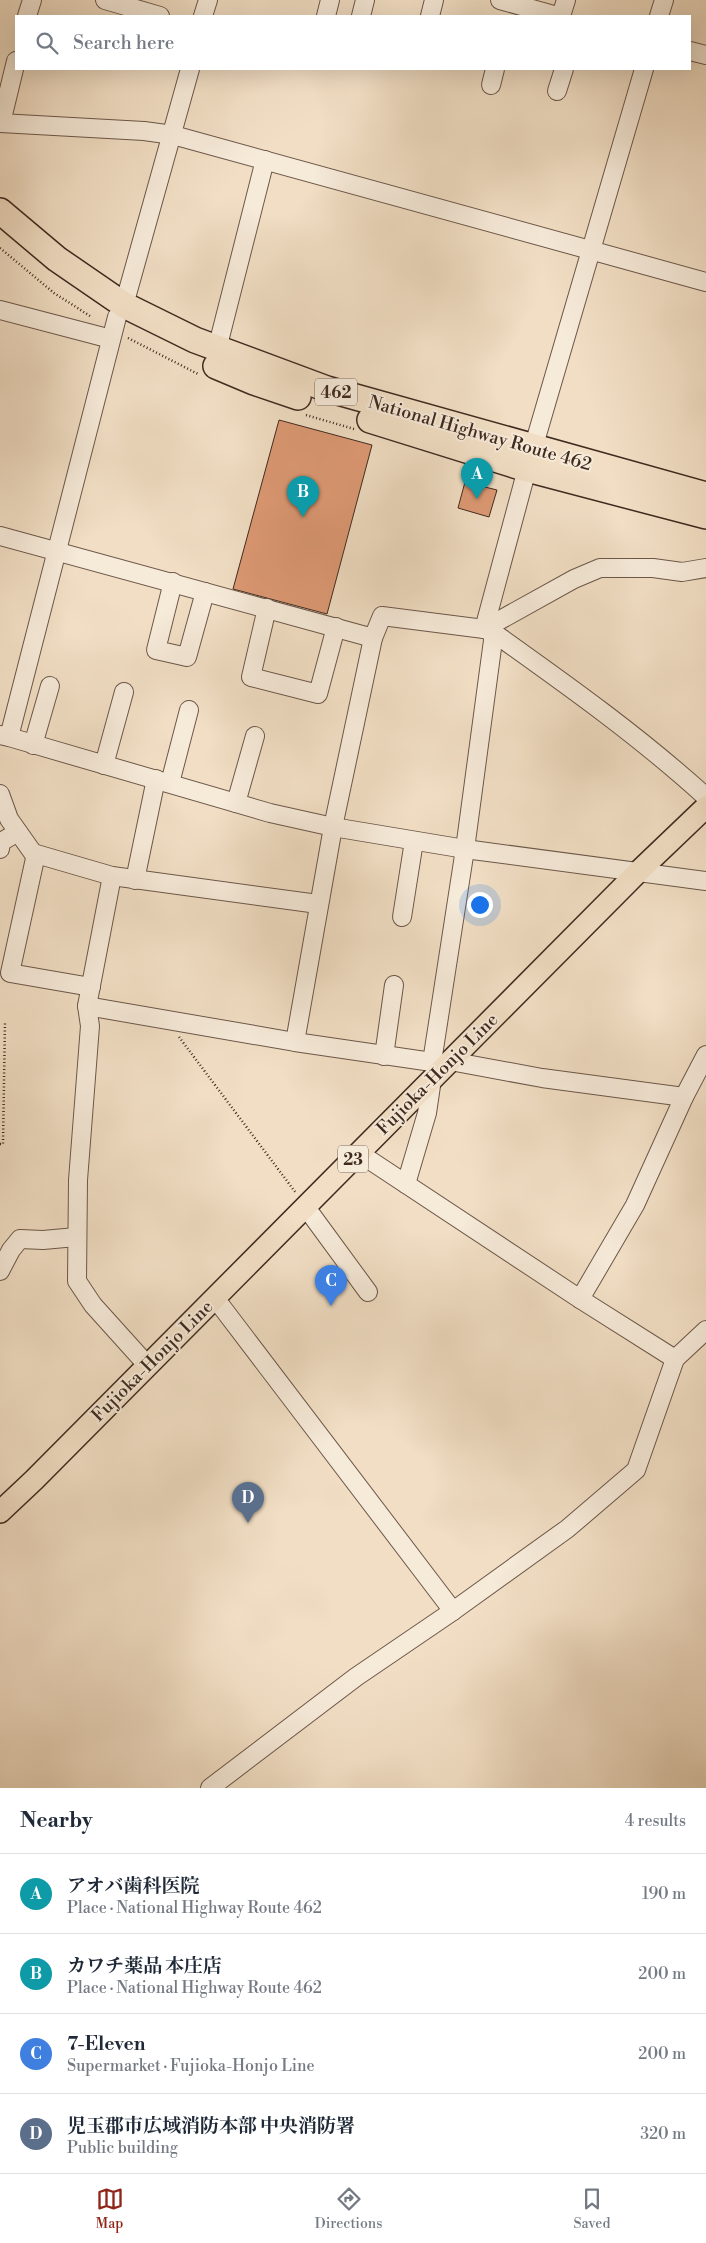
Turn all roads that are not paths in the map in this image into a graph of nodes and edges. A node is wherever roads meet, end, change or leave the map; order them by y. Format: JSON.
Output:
{"nodes":[{"id":1,"x":32,"y":0,"type":"edge"},
{"id":2,"x":105,"y":0,"type":"edge"},
{"id":3,"x":208,"y":0,"type":"edge"},
{"id":4,"x":330,"y":0,"type":"edge"},
{"id":5,"x":365,"y":0,"type":"edge"},
{"id":6,"x":434,"y":0,"type":"edge"},
{"id":7,"x":566,"y":0,"type":"edge"},
{"id":8,"x":664,"y":0,"type":"edge"},
{"id":9,"x":514,"y":5,"type":"edge"},
{"id":10,"x":28,"y":15,"type":"edge"},
{"id":11,"x":157,"y":15,"type":"edge"},
{"id":12,"x":203,"y":15,"type":"edge"},
{"id":13,"x":326,"y":15,"type":"edge"},
{"id":14,"x":361,"y":15,"type":"edge"},
{"id":15,"x":430,"y":15,"type":"edge"},
{"id":16,"x":553,"y":15,"type":"edge"},
{"id":17,"x":561,"y":15,"type":"edge"},
{"id":18,"x":659,"y":15,"type":"edge"},
{"id":19,"x":691,"y":51,"type":"edge"},
{"id":20,"x":706,"y":55,"type":"edge"},
{"id":21,"x":15,"y":65,"type":"edge"},
{"id":22,"x":190,"y":70,"type":"edge"},
{"id":23,"x":564,"y":70,"type":"edge"},
{"id":24,"x":644,"y":70,"type":"edge"},
{"id":25,"x":557,"y":91,"type":"dead end"},
{"id":26,"x":0,"y":123,"type":"edge"},
{"id":27,"x":173,"y":136,"type":"junction"},
{"id":28,"x":266,"y":160,"type":"junction"},
{"id":29,"x":0,"y":211,"type":"edge"},
{"id":30,"x":0,"y":233,"type":"edge"},
{"id":31,"x":592,"y":250,"type":"junction"},
{"id":32,"x":706,"y":282,"type":"edge"},
{"id":33,"x":0,"y":310,"type":"edge"},
{"id":34,"x":117,"y":320,"type":"junction"},
{"id":35,"x":217,"y":349,"type":"junction"},
{"id":36,"x":531,"y":459,"type":"junction"},
{"id":37,"x":706,"y":495,"type":"edge"},
{"id":38,"x":706,"y":516,"type":"edge"},
{"id":39,"x":0,"y":536,"type":"edge"},
{"id":40,"x":56,"y":551,"type":"junction"},
{"id":41,"x":706,"y":568,"type":"edge"},
{"id":42,"x":173,"y":582,"type":"junction"},
{"id":43,"x":205,"y":592,"type":"junction"},
{"id":44,"x":267,"y":608,"type":"junction"},
{"id":45,"x":336,"y":627,"type":"junction"},
{"id":46,"x":489,"y":631,"type":"junction"},
{"id":47,"x":373,"y":638,"type":"junction"},
{"id":48,"x":50,"y":686,"type":"dead end"},
{"id":49,"x":124,"y":692,"type":"dead end"},
{"id":50,"x":189,"y":710,"type":"dead end"},
{"id":51,"x":4,"y":736,"type":"edge"},
{"id":52,"x":255,"y":736,"type":"dead end"},
{"id":53,"x":33,"y":745,"type":"junction"},
{"id":54,"x":104,"y":765,"type":"junction"},
{"id":55,"x":163,"y":781,"type":"junction"},
{"id":56,"x":0,"y":794,"type":"edge"},
{"id":57,"x":706,"y":797,"type":"edge"},
{"id":58,"x":236,"y":803,"type":"junction"},
{"id":59,"x":706,"y":807,"type":"edge"},
{"id":60,"x":9,"y":823,"type":"edge"},
{"id":61,"x":333,"y":827,"type":"junction"},
{"id":62,"x":414,"y":841,"type":"junction"},
{"id":63,"x":0,"y":849,"type":"edge"},
{"id":64,"x":465,"y":849,"type":"junction"},
{"id":65,"x":36,"y":854,"type":"junction"},
{"id":66,"x":638,"y":872,"type":"junction"},
{"id":67,"x":112,"y":876,"type":"junction"},
{"id":68,"x":135,"y":880,"type":"junction"},
{"id":69,"x":706,"y":881,"type":"edge"},
{"id":70,"x":318,"y":904,"type":"junction"},
{"id":71,"x":402,"y":917,"type":"dead end"},
{"id":72,"x":394,"y":985,"type":"dead end"},
{"id":73,"x":91,"y":987,"type":"junction"},
{"id":74,"x":87,"y":1006,"type":"junction"},
{"id":75,"x":295,"y":1042,"type":"junction"},
{"id":76,"x":706,"y":1055,"type":"edge"},
{"id":77,"x":384,"y":1056,"type":"junction"},
{"id":78,"x":439,"y":1068,"type":"junction"},
{"id":79,"x":684,"y":1097,"type":"junction"},
{"id":80,"x":359,"y":1153,"type":"junction"},
{"id":81,"x":406,"y":1184,"type":"junction"},
{"id":82,"x":306,"y":1206,"type":"junction"},
{"id":83,"x":76,"y":1237,"type":"junction"},
{"id":84,"x":0,"y":1271,"type":"edge"},
{"id":85,"x":368,"y":1292,"type":"dead end"},
{"id":86,"x":215,"y":1298,"type":"junction"},
{"id":87,"x":580,"y":1299,"type":"junction"},
{"id":88,"x":706,"y":1330,"type":"edge"},
{"id":89,"x":675,"y":1359,"type":"junction"},
{"id":90,"x":148,"y":1366,"type":"junction"},
{"id":91,"x":0,"y":1512,"type":"edge"},
{"id":92,"x":453,"y":1611,"type":"junction"},
{"id":93,"x":210,"y":1788,"type":"edge"}],
"edges":[{"from":1,"to":10,"type":"street"},
{"from":2,"to":11,"type":"street"},
{"from":3,"to":12,"type":"street"},
{"from":4,"to":13,"type":"street"},
{"from":5,"to":14,"type":"street"},
{"from":6,"to":15,"type":"street"},
{"from":7,"to":17,"type":"street"},
{"from":8,"to":18,"type":"street"},
{"from":9,"to":16,"type":"street"},
{"from":19,"to":20,"type":"street"},
{"from":21,"to":26,"type":"street"},
{"from":22,"to":27,"type":"street"},
{"from":23,"to":25,"type":"street"},
{"from":24,"to":31,"type":"street"},
{"from":26,"to":27,"type":"street"},
{"from":27,"to":28,"type":"street"},
{"from":27,"to":34,"type":"street"},
{"from":28,"to":31,"type":"street"},
{"from":28,"to":35,"type":"street"},
{"from":29,"to":34,"type":"highway","name":"National Highway Route 462","number":"462"},
{"from":30,"to":34,"type":"highway","name":"National Highway Route 462","number":"462"},
{"from":31,"to":32,"type":"street"},
{"from":31,"to":36,"type":"street"},
{"from":33,"to":34,"type":"street"},
{"from":34,"to":35,"type":"highway","name":"National Highway Route 462","number":"462"},
{"from":34,"to":36,"type":"highway","name":"National Highway Route 462","number":"462"},
{"from":34,"to":40,"type":"street"},
{"from":35,"to":36,"type":"highway","name":"National Highway Route 462","number":"462"},
{"from":36,"to":37,"type":"highway","name":"National Highway Route 462","number":"462"},
{"from":36,"to":38,"type":"highway","name":"National Highway Route 462","number":"462"},
{"from":36,"to":46,"type":"street"},
{"from":39,"to":40,"type":"street"},
{"from":40,"to":42,"type":"street"},
{"from":40,"to":51,"type":"street"},
{"from":41,"to":46,"type":"street"},
{"from":42,"to":43,"type":"street"},
{"from":42,"to":43,"type":"street"},
{"from":43,"to":44,"type":"street"},
{"from":44,"to":45,"type":"street"},
{"from":44,"to":45,"type":"street"},
{"from":45,"to":47,"type":"street"},
{"from":46,"to":47,"type":"street"},
{"from":46,"to":57,"type":"street"},
{"from":46,"to":64,"type":"street"},
{"from":47,"to":61,"type":"street"},
{"from":48,"to":53,"type":"street"},
{"from":49,"to":54,"type":"street"},
{"from":50,"to":55,"type":"street"},
{"from":51,"to":53,"type":"street"},
{"from":52,"to":58,"type":"street"},
{"from":53,"to":54,"type":"street"},
{"from":54,"to":55,"type":"street"},
{"from":55,"to":58,"type":"street"},
{"from":55,"to":68,"type":"street"},
{"from":56,"to":60,"type":"street"},
{"from":58,"to":61,"type":"street"},
{"from":59,"to":66,"type":"main road","name":"Fujioka-Honjo Line","number":"23"},
{"from":60,"to":63,"type":"street"},
{"from":60,"to":65,"type":"street"},
{"from":61,"to":62,"type":"street"},
{"from":61,"to":70,"type":"street"},
{"from":62,"to":64,"type":"street"},
{"from":62,"to":71,"type":"street"},
{"from":64,"to":66,"type":"street"},
{"from":64,"to":78,"type":"street"},
{"from":65,"to":67,"type":"street"},
{"from":65,"to":73,"type":"street"},
{"from":66,"to":69,"type":"street"},
{"from":66,"to":78,"type":"main road","name":"Fujioka-Honjo Line","number":"23"},
{"from":67,"to":68,"type":"street"},
{"from":67,"to":73,"type":"street"},
{"from":68,"to":70,"type":"street"},
{"from":70,"to":75,"type":"street"},
{"from":72,"to":77,"type":"street"},
{"from":73,"to":74,"type":"street"},
{"from":74,"to":75,"type":"street"},
{"from":74,"to":83,"type":"street"},
{"from":75,"to":77,"type":"street"},
{"from":76,"to":79,"type":"street"},
{"from":77,"to":78,"type":"street"},
{"from":78,"to":79,"type":"street"},
{"from":78,"to":80,"type":"main road","name":"Fujioka-Honjo Line","number":"23"},
{"from":78,"to":81,"type":"street"},
{"from":79,"to":87,"type":"street"},
{"from":80,"to":81,"type":"street"},
{"from":80,"to":82,"type":"main road","name":"Fujioka-Honjo Line","number":"23"},
{"from":81,"to":87,"type":"street"},
{"from":82,"to":85,"type":"street"},
{"from":82,"to":86,"type":"main road","name":"Fujioka-Honjo Line","number":"23"},
{"from":83,"to":84,"type":"street"},
{"from":83,"to":90,"type":"street"},
{"from":86,"to":90,"type":"main road","name":"Fujioka-Honjo Line","number":"23"},
{"from":86,"to":92,"type":"street"},
{"from":87,"to":89,"type":"street"},
{"from":88,"to":89,"type":"street"},
{"from":89,"to":92,"type":"street"},
{"from":90,"to":91,"type":"main road","name":"Fujioka-Honjo Line","number":"23"},
{"from":92,"to":93,"type":"street"}]}
